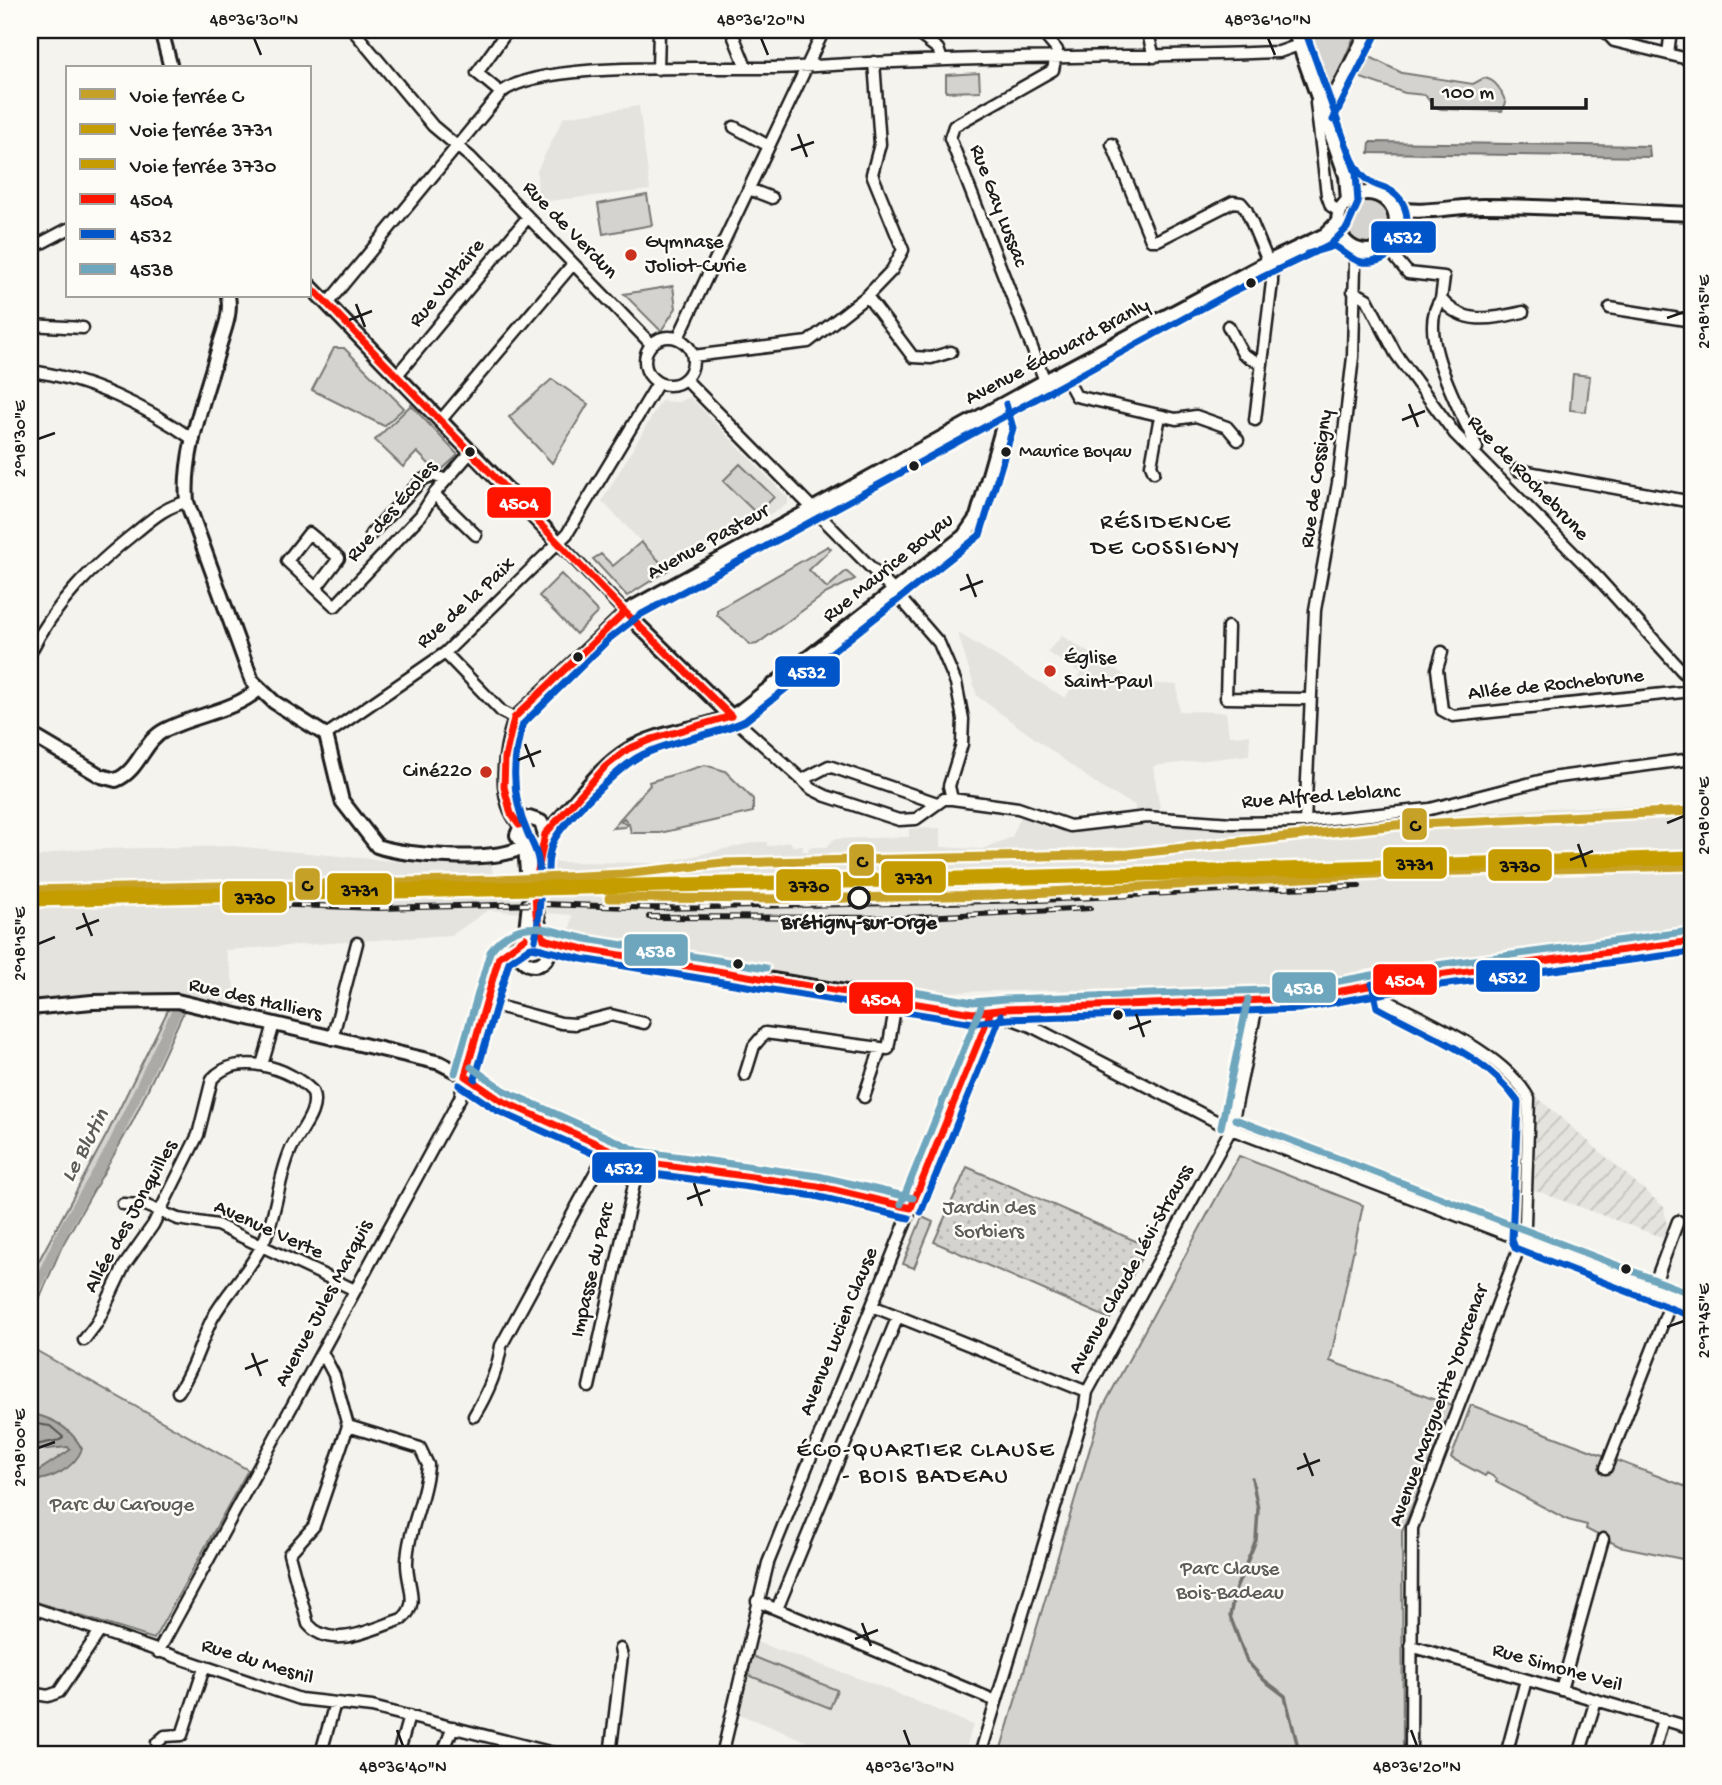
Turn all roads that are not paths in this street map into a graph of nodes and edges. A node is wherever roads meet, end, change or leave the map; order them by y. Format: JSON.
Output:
{"nodes":[{"id":1,"x":161,"y":30,"type":"edge"},
{"id":2,"x":353,"y":30,"type":"edge"},
{"id":3,"x":508,"y":30,"type":"edge"},
{"id":4,"x":659,"y":30,"type":"edge"},
{"id":5,"x":731,"y":30,"type":"edge"},
{"id":6,"x":824,"y":30,"type":"edge"},
{"id":7,"x":913,"y":30,"type":"edge"},
{"id":8,"x":1040,"y":30,"type":"edge"},
{"id":9,"x":1147,"y":30,"type":"edge"},
{"id":10,"x":1294,"y":30,"type":"edge"},
{"id":11,"x":1367,"y":30,"type":"edge"},
{"id":12,"x":1604,"y":30,"type":"edge"},
{"id":13,"x":1671,"y":30,"type":"edge"},
{"id":14,"x":1687,"y":30,"type":"edge"},
{"id":15,"x":1692,"y":33,"type":"edge"},
{"id":16,"x":1299,"y":45,"type":"junction"},
{"id":17,"x":1668,"y":54,"type":"junction"},
{"id":18,"x":1058,"y":56,"type":"junction"},
{"id":19,"x":1154,"y":57,"type":"junction"},
{"id":20,"x":942,"y":60,"type":"junction"},
{"id":21,"x":1692,"y":60,"type":"edge"},
{"id":22,"x":874,"y":62,"type":"junction"},
{"id":23,"x":810,"y":64,"type":"junction"},
{"id":24,"x":170,"y":66,"type":"edge"},
{"id":25,"x":746,"y":66,"type":"junction"},
{"id":26,"x":658,"y":69,"type":"junction"},
{"id":27,"x":1315,"y":88,"type":"junction"},
{"id":28,"x":501,"y":93,"type":"junction"},
{"id":29,"x":1324,"y":114,"type":"junction"},
{"id":30,"x":734,"y":127,"type":"dead end"},
{"id":31,"x":1112,"y":144,"type":"dead end"},
{"id":32,"x":458,"y":146,"type":"junction"},
{"id":33,"x":769,"y":146,"type":"junction"},
{"id":34,"x":1346,"y":176,"type":"junction"},
{"id":35,"x":749,"y":188,"type":"junction"},
{"id":36,"x":1365,"y":193,"type":"junction"},
{"id":37,"x":772,"y":198,"type":"dead end"},
{"id":38,"x":1393,"y":208,"type":"junction"},
{"id":39,"x":1342,"y":212,"type":"junction"},
{"id":40,"x":1410,"y":212,"type":"junction"},
{"id":41,"x":1692,"y":214,"type":"edge"},
{"id":42,"x":528,"y":217,"type":"junction"},
{"id":43,"x":1397,"y":222,"type":"junction"},
{"id":44,"x":66,"y":230,"type":"edge"},
{"id":45,"x":1325,"y":235,"type":"junction"},
{"id":46,"x":1391,"y":240,"type":"junction"},
{"id":47,"x":1346,"y":241,"type":"junction"},
{"id":48,"x":30,"y":249,"type":"edge"},
{"id":49,"x":1373,"y":251,"type":"junction"},
{"id":50,"x":1393,"y":255,"type":"junction"},
{"id":51,"x":1268,"y":262,"type":"junction"},
{"id":52,"x":1355,"y":263,"type":"junction"},
{"id":53,"x":573,"y":264,"type":"junction"},
{"id":54,"x":312,"y":288,"type":"edge"},
{"id":55,"x":1353,"y":291,"type":"junction"},
{"id":56,"x":867,"y":296,"type":"junction"},
{"id":57,"x":228,"y":298,"type":"edge"},
{"id":58,"x":1441,"y":299,"type":"junction"},
{"id":59,"x":327,"y":304,"type":"junction"},
{"id":60,"x":1610,"y":308,"type":"dead end"},
{"id":61,"x":1523,"y":312,"type":"dead end"},
{"id":62,"x":1692,"y":321,"type":"edge"},
{"id":63,"x":30,"y":325,"type":"edge"},
{"id":64,"x":1228,"y":326,"type":"dead end"},
{"id":65,"x":83,"y":328,"type":"dead end"},
{"id":66,"x":678,"y":338,"type":"junction"},
{"id":67,"x":651,"y":344,"type":"junction"},
{"id":68,"x":951,"y":352,"type":"dead end"},
{"id":69,"x":693,"y":356,"type":"junction"},
{"id":70,"x":1261,"y":363,"type":"junction"},
{"id":71,"x":30,"y":371,"type":"edge"},
{"id":72,"x":1063,"y":372,"type":"junction"},
{"id":73,"x":397,"y":376,"type":"junction"},
{"id":74,"x":685,"y":379,"type":"junction"},
{"id":75,"x":1045,"y":381,"type":"junction"},
{"id":76,"x":658,"y":383,"type":"junction"},
{"id":77,"x":996,"y":408,"type":"junction"},
{"id":78,"x":1160,"y":416,"type":"junction"},
{"id":79,"x":1255,"y":420,"type":"dead end"},
{"id":80,"x":440,"y":422,"type":"junction"},
{"id":81,"x":194,"y":440,"type":"junction"},
{"id":82,"x":1238,"y":440,"type":"dead end"},
{"id":83,"x":1477,"y":448,"type":"dead end"},
{"id":84,"x":470,"y":453,"type":"junction"},
{"id":85,"x":1517,"y":470,"type":"dead end"},
{"id":86,"x":1154,"y":472,"type":"dead end"},
{"id":87,"x":446,"y":480,"type":"junction"},
{"id":88,"x":434,"y":494,"type":"junction"},
{"id":89,"x":187,"y":502,"type":"junction"},
{"id":90,"x":1692,"y":502,"type":"edge"},
{"id":91,"x":812,"y":508,"type":"junction"},
{"id":92,"x":371,"y":534,"type":"dead end"},
{"id":93,"x":476,"y":536,"type":"dead end"},
{"id":94,"x":559,"y":543,"type":"junction"},
{"id":95,"x":317,"y":587,"type":"junction"},
{"id":96,"x":894,"y":591,"type":"junction"},
{"id":97,"x":625,"y":612,"type":"junction"},
{"id":98,"x":1228,"y":627,"type":"dead end"},
{"id":99,"x":1442,"y":652,"type":"dead end"},
{"id":100,"x":30,"y":653,"type":"edge"},
{"id":101,"x":445,"y":653,"type":"junction"},
{"id":102,"x":1692,"y":682,"type":"edge"},
{"id":103,"x":260,"y":689,"type":"junction"},
{"id":104,"x":1692,"y":691,"type":"edge"},
{"id":105,"x":1309,"y":699,"type":"junction"},
{"id":106,"x":731,"y":716,"type":"junction"},
{"id":107,"x":514,"y":718,"type":"junction"},
{"id":108,"x":30,"y":734,"type":"edge"},
{"id":109,"x":326,"y":735,"type":"junction"},
{"id":110,"x":1692,"y":759,"type":"edge"},
{"id":111,"x":802,"y":780,"type":"junction"},
{"id":112,"x":952,"y":799,"type":"junction"},
{"id":113,"x":937,"y":803,"type":"junction"},
{"id":114,"x":1305,"y":822,"type":"junction"},
{"id":115,"x":521,"y":838,"type":"junction"},
{"id":116,"x":542,"y":839,"type":"junction"},
{"id":117,"x":543,"y":939,"type":"junction"},
{"id":118,"x":523,"y":940,"type":"junction"},
{"id":119,"x":1692,"y":941,"type":"edge"},
{"id":120,"x":357,"y":943,"type":"dead end"},
{"id":121,"x":521,"y":958,"type":"junction"},
{"id":122,"x":497,"y":962,"type":"junction"},
{"id":123,"x":1382,"y":983,"type":"junction"},
{"id":124,"x":1258,"y":1001,"type":"junction"},
{"id":125,"x":486,"y":1003,"type":"junction"},
{"id":126,"x":896,"y":1003,"type":"junction"},
{"id":127,"x":30,"y":1008,"type":"edge"},
{"id":128,"x":991,"y":1011,"type":"junction"},
{"id":129,"x":644,"y":1023,"type":"dead end"},
{"id":130,"x":274,"y":1024,"type":"junction"},
{"id":131,"x":332,"y":1039,"type":"junction"},
{"id":132,"x":880,"y":1050,"type":"junction"},
{"id":133,"x":261,"y":1065,"type":"junction"},
{"id":134,"x":745,"y":1075,"type":"dead end"},
{"id":135,"x":465,"y":1076,"type":"junction"},
{"id":136,"x":864,"y":1097,"type":"dead end"},
{"id":137,"x":1231,"y":1129,"type":"junction"},
{"id":138,"x":608,"y":1149,"type":"junction"},
{"id":139,"x":639,"y":1162,"type":"junction"},
{"id":140,"x":123,"y":1204,"type":"dead end"},
{"id":141,"x":911,"y":1208,"type":"junction"},
{"id":142,"x":160,"y":1210,"type":"junction"},
{"id":143,"x":1678,"y":1221,"type":"dead end"},
{"id":144,"x":1522,"y":1240,"type":"junction"},
{"id":145,"x":261,"y":1248,"type":"junction"},
{"id":146,"x":1653,"y":1288,"type":"junction"},
{"id":147,"x":355,"y":1290,"type":"junction"},
{"id":148,"x":1673,"y":1297,"type":"junction"},
{"id":149,"x":1692,"y":1305,"type":"edge"},
{"id":150,"x":872,"y":1306,"type":"junction"},
{"id":151,"x":898,"y":1316,"type":"junction"},
{"id":152,"x":83,"y":1340,"type":"dead end"},
{"id":153,"x":322,"y":1352,"type":"junction"},
{"id":154,"x":589,"y":1387,"type":"dead end"},
{"id":155,"x":178,"y":1392,"type":"dead end"},
{"id":156,"x":1087,"y":1392,"type":"junction"},
{"id":157,"x":474,"y":1416,"type":"dead end"},
{"id":158,"x":348,"y":1426,"type":"junction"},
{"id":159,"x":1606,"y":1468,"type":"dead end"},
{"id":160,"x":1603,"y":1539,"type":"dead end"},
{"id":161,"x":757,"y":1601,"type":"junction"},
{"id":162,"x":30,"y":1607,"type":"edge"},
{"id":163,"x":777,"y":1609,"type":"junction"},
{"id":164,"x":100,"y":1631,"type":"junction"},
{"id":165,"x":1411,"y":1646,"type":"junction"},
{"id":166,"x":620,"y":1649,"type":"dead end"},
{"id":167,"x":158,"y":1653,"type":"junction"},
{"id":168,"x":204,"y":1668,"type":"junction"},
{"id":169,"x":1527,"y":1680,"type":"junction"},
{"id":170,"x":1561,"y":1690,"type":"junction"},
{"id":171,"x":30,"y":1693,"type":"edge"},
{"id":172,"x":1596,"y":1700,"type":"junction"},
{"id":173,"x":996,"y":1702,"type":"junction"},
{"id":174,"x":335,"y":1703,"type":"junction"},
{"id":175,"x":410,"y":1716,"type":"junction"},
{"id":176,"x":1663,"y":1720,"type":"junction"},
{"id":177,"x":453,"y":1727,"type":"junction"},
{"id":178,"x":1692,"y":1728,"type":"edge"},
{"id":179,"x":157,"y":1743,"type":"dead end"},
{"id":180,"x":325,"y":1755,"type":"edge"},
{"id":181,"x":398,"y":1755,"type":"edge"},
{"id":182,"x":442,"y":1755,"type":"edge"},
{"id":183,"x":561,"y":1755,"type":"edge"},
{"id":184,"x":610,"y":1755,"type":"edge"},
{"id":185,"x":722,"y":1755,"type":"edge"},
{"id":186,"x":980,"y":1755,"type":"edge"},
{"id":187,"x":1411,"y":1755,"type":"edge"},
{"id":188,"x":1506,"y":1755,"type":"edge"},
{"id":189,"x":1579,"y":1755,"type":"edge"},
{"id":190,"x":1653,"y":1755,"type":"edge"}],
"edges":[{"from":1,"to":24,"type":"main road"},
{"from":2,"to":32,"type":"street","name":"Rue de Verdun"},
{"from":3,"to":28,"type":"street"},
{"from":4,"to":26,"type":"street"},
{"from":5,"to":25,"type":"street"},
{"from":6,"to":23,"type":"street"},
{"from":7,"to":20,"type":"street"},
{"from":8,"to":18,"type":"street"},
{"from":9,"to":19,"type":"street"},
{"from":10,"to":16,"type":"main road"},
{"from":11,"to":29,"type":"street"},
{"from":12,"to":17,"type":"street"},
{"from":13,"to":17,"type":"street"},
{"from":14,"to":15,"type":"street"},
{"from":16,"to":19,"type":"street"},
{"from":16,"to":27,"type":"main road"},
{"from":17,"to":21,"type":"street"},
{"from":18,"to":19,"type":"street"},
{"from":18,"to":20,"type":"street"},
{"from":18,"to":75,"type":"street","name":"Rue Gay Lussac"},
{"from":20,"to":22,"type":"street"},
{"from":22,"to":23,"type":"street"},
{"from":22,"to":56,"type":"street"},
{"from":23,"to":25,"type":"street"},
{"from":23,"to":33,"type":"street"},
{"from":25,"to":26,"type":"street"},
{"from":26,"to":28,"type":"street"},
{"from":27,"to":29,"type":"main road"},
{"from":27,"to":39,"type":"street"},
{"from":28,"to":32,"type":"street"},
{"from":29,"to":34,"type":"main road"},
{"from":30,"to":33,"type":"street"},
{"from":31,"to":51,"type":"street"},
{"from":32,"to":42,"type":"street","name":"Rue de Verdun"},
{"from":32,"to":59,"type":"street"},
{"from":33,"to":35,"type":"street"},
{"from":34,"to":36,"type":"main road"},
{"from":34,"to":39,"type":"main road"},
{"from":35,"to":37,"type":"street"},
{"from":35,"to":66,"type":"street"},
{"from":36,"to":38,"type":"main road"},
{"from":36,"to":39,"type":"main road"},
{"from":38,"to":40,"type":"main road"},
{"from":38,"to":43,"type":"main road"},
{"from":39,"to":45,"type":"main road","name":"Avenue Édouard Branly"},
{"from":39,"to":47,"type":"main road"},
{"from":40,"to":41,"type":"main road"},
{"from":40,"to":43,"type":"main road"},
{"from":42,"to":53,"type":"street","name":"Rue de Verdun"},
{"from":42,"to":73,"type":"street","name":"Rue Voltaire"},
{"from":43,"to":46,"type":"main road"},
{"from":44,"to":48,"type":"street"},
{"from":45,"to":47,"type":"main road","name":"Avenue Édouard Branly"},
{"from":45,"to":51,"type":"main road","name":"Avenue Édouard Branly"},
{"from":46,"to":49,"type":"main road"},
{"from":46,"to":50,"type":"street"},
{"from":47,"to":49,"type":"main road"},
{"from":47,"to":52,"type":"street","name":"Rue de Cossigny"},
{"from":49,"to":50,"type":"street"},
{"from":49,"to":52,"type":"street"},
{"from":50,"to":58,"type":"street"},
{"from":51,"to":70,"type":"street"},
{"from":51,"to":72,"type":"main road","name":"Avenue Édouard Branly"},
{"from":52,"to":55,"type":"street","name":"Rue de Cossigny"},
{"from":53,"to":67,"type":"street","name":"Rue de Verdun"},
{"from":53,"to":80,"type":"street"},
{"from":54,"to":59,"type":"main road"},
{"from":55,"to":102,"type":"street","name":"Rue de Rochebrune"},
{"from":55,"to":105,"type":"street","name":"Rue de Cossigny"},
{"from":56,"to":68,"type":"street"},
{"from":56,"to":69,"type":"street"},
{"from":57,"to":81,"type":"main road"},
{"from":58,"to":61,"type":"street"},
{"from":58,"to":83,"type":"street"},
{"from":59,"to":73,"type":"main road"},
{"from":60,"to":62,"type":"street"},
{"from":63,"to":65,"type":"street"},
{"from":64,"to":70,"type":"street"},
{"from":66,"to":67,"type":"street"},
{"from":66,"to":69,"type":"street"},
{"from":67,"to":76,"type":"street"},
{"from":69,"to":74,"type":"street"},
{"from":70,"to":79,"type":"street"},
{"from":71,"to":81,"type":"street"},
{"from":72,"to":75,"type":"main road","name":"Avenue Édouard Branly"},
{"from":72,"to":78,"type":"street"},
{"from":73,"to":80,"type":"main road"},
{"from":74,"to":76,"type":"street"},
{"from":74,"to":91,"type":"street"},
{"from":75,"to":77,"type":"main road","name":"Avenue Édouard Branly"},
{"from":76,"to":94,"type":"street","name":"Rue de la Paix"},
{"from":77,"to":91,"type":"main road","name":"Avenue Édouard Branly"},
{"from":77,"to":96,"type":"main road","name":"Rue Maurice Boyau"},
{"from":78,"to":82,"type":"street"},
{"from":78,"to":86,"type":"street"},
{"from":80,"to":84,"type":"main road"},
{"from":81,"to":89,"type":"main road"},
{"from":84,"to":87,"type":"street","name":"Rue des Écoles"},
{"from":84,"to":94,"type":"main road"},
{"from":85,"to":90,"type":"street"},
{"from":87,"to":88,"type":"street","name":"Rue des Écoles"},
{"from":87,"to":92,"type":"street"},
{"from":88,"to":93,"type":"street"},
{"from":88,"to":95,"type":"street","name":"Rue des Écoles"},
{"from":89,"to":100,"type":"street"},
{"from":89,"to":103,"type":"main road"},
{"from":91,"to":96,"type":"street"},
{"from":91,"to":97,"type":"main road","name":"Avenue Pasteur"},
{"from":94,"to":97,"type":"street"},
{"from":94,"to":101,"type":"street","name":"Rue de la Paix"},
{"from":95,"to":95,"type":"street","name":"Rue des Écoles"},
{"from":96,"to":106,"type":"main road","name":"Rue Maurice Boyau"},
{"from":96,"to":112,"type":"street"},
{"from":97,"to":106,"type":"main road"},
{"from":97,"to":107,"type":"street"},
{"from":98,"to":105,"type":"street"},
{"from":99,"to":104,"type":"street","name":"Allée de Rochebrune"},
{"from":101,"to":107,"type":"street"},
{"from":101,"to":109,"type":"street","name":"Rue de la Paix"},
{"from":103,"to":108,"type":"main road"},
{"from":103,"to":109,"type":"main road"},
{"from":105,"to":114,"type":"street","name":"Rue de Cossigny"},
{"from":106,"to":111,"type":"street"},
{"from":106,"to":116,"type":"main road","name":"Rue Maurice Boyau"},
{"from":107,"to":115,"type":"street"},
{"from":109,"to":115,"type":"main road"},
{"from":110,"to":114,"type":"street","name":"Rue Alfred Leblanc"},
{"from":111,"to":113,"type":"street"},
{"from":111,"to":113,"type":"street"},
{"from":112,"to":113,"type":"street"},
{"from":112,"to":114,"type":"street","name":"Rue Alfred Leblanc"},
{"from":115,"to":116,"type":"main road"},
{"from":115,"to":116,"type":"main road"},
{"from":115,"to":118,"type":"main road"},
{"from":116,"to":117,"type":"main road"},
{"from":117,"to":118,"type":"main road"},
{"from":117,"to":121,"type":"main road"},
{"from":117,"to":126,"type":"main road"},
{"from":118,"to":121,"type":"main road"},
{"from":118,"to":122,"type":"main road"},
{"from":119,"to":123,"type":"main road"},
{"from":120,"to":131,"type":"street"},
{"from":121,"to":122,"type":"street"},
{"from":122,"to":125,"type":"main road","name":"Avenue Jules Marquis"},
{"from":123,"to":124,"type":"main road"},
{"from":123,"to":144,"type":"street","name":"Avenue Marguerite Yourcenar"},
{"from":124,"to":128,"type":"main road"},
{"from":124,"to":137,"type":"street","name":"Avenue Claude Lévi-Strauss"},
{"from":125,"to":129,"type":"street"},
{"from":125,"to":135,"type":"main road","name":"Avenue Jules Marquis"},
{"from":126,"to":128,"type":"main road"},
{"from":126,"to":132,"type":"street"},
{"from":127,"to":130,"type":"main road","name":"Rue des Halliers"},
{"from":128,"to":137,"type":"street"},
{"from":128,"to":141,"type":"street","name":"Avenue Lucien Clause"},
{"from":130,"to":131,"type":"main road","name":"Rue des Halliers"},
{"from":130,"to":133,"type":"street"},
{"from":131,"to":135,"type":"main road","name":"Rue des Halliers"},
{"from":132,"to":134,"type":"street"},
{"from":132,"to":136,"type":"street"},
{"from":133,"to":142,"type":"street","name":"Allée des Jonquilles"},
{"from":133,"to":145,"type":"street"},
{"from":135,"to":138,"type":"street"},
{"from":135,"to":147,"type":"street","name":"Avenue Jules Marquis"},
{"from":137,"to":144,"type":"street"},
{"from":137,"to":156,"type":"street","name":"Avenue Claude Lévi-Strauss"},
{"from":138,"to":139,"type":"street"},
{"from":138,"to":157,"type":"street"},
{"from":139,"to":141,"type":"street"},
{"from":139,"to":154,"type":"street","name":"Impasse du Parc"},
{"from":140,"to":142,"type":"street","name":"Avenue Verte"},
{"from":141,"to":150,"type":"street","name":"Avenue Lucien Clause"},
{"from":142,"to":145,"type":"street","name":"Avenue Verte"},
{"from":142,"to":152,"type":"street","name":"Allée des Jonquilles"},
{"from":143,"to":146,"type":"street"},
{"from":144,"to":146,"type":"street"},
{"from":144,"to":165,"type":"street","name":"Avenue Marguerite Yourcenar"},
{"from":145,"to":147,"type":"street","name":"Avenue Verte"},
{"from":145,"to":155,"type":"street"},
{"from":146,"to":148,"type":"street"},
{"from":147,"to":153,"type":"street","name":"Avenue Jules Marquis"},
{"from":148,"to":149,"type":"street"},
{"from":148,"to":159,"type":"street"},
{"from":150,"to":151,"type":"street"},
{"from":150,"to":161,"type":"street","name":"Avenue Lucien Clause"},
{"from":151,"to":156,"type":"street"},
{"from":151,"to":163,"type":"street"},
{"from":153,"to":158,"type":"street"},
{"from":153,"to":167,"type":"street","name":"Avenue Jules Marquis"},
{"from":156,"to":173,"type":"street","name":"Avenue Claude Lévi-Strauss"},
{"from":158,"to":158,"type":"street"},
{"from":160,"to":170,"type":"street"},
{"from":161,"to":163,"type":"street"},
{"from":161,"to":185,"type":"street","name":"Avenue Lucien Clause"},
{"from":162,"to":164,"type":"street","name":"Rue du Mesnil"},
{"from":163,"to":173,"type":"street"},
{"from":164,"to":167,"type":"street","name":"Rue du Mesnil"},
{"from":164,"to":171,"type":"street"},
{"from":165,"to":169,"type":"street","name":"Rue Simone Veil"},
{"from":165,"to":187,"type":"street","name":"Avenue Marguerite Yourcenar"},
{"from":166,"to":184,"type":"street"},
{"from":167,"to":168,"type":"street","name":"Rue du Mesnil"},
{"from":168,"to":174,"type":"street","name":"Rue du Mesnil"},
{"from":168,"to":179,"type":"street"},
{"from":169,"to":170,"type":"street","name":"Rue Simone Veil"},
{"from":169,"to":188,"type":"street"},
{"from":170,"to":172,"type":"street","name":"Rue Simone Veil"},
{"from":172,"to":176,"type":"street","name":"Rue Simone Veil"},
{"from":172,"to":189,"type":"street"},
{"from":173,"to":186,"type":"street","name":"Avenue Claude Lévi-Strauss"},
{"from":174,"to":175,"type":"street","name":"Rue du Mesnil"},
{"from":174,"to":180,"type":"street"},
{"from":175,"to":177,"type":"street","name":"Rue du Mesnil"},
{"from":175,"to":181,"type":"street"},
{"from":176,"to":178,"type":"street","name":"Rue Simone Veil"},
{"from":176,"to":190,"type":"street"},
{"from":177,"to":182,"type":"street"},
{"from":177,"to":183,"type":"street","name":"Rue du Mesnil"}]}
